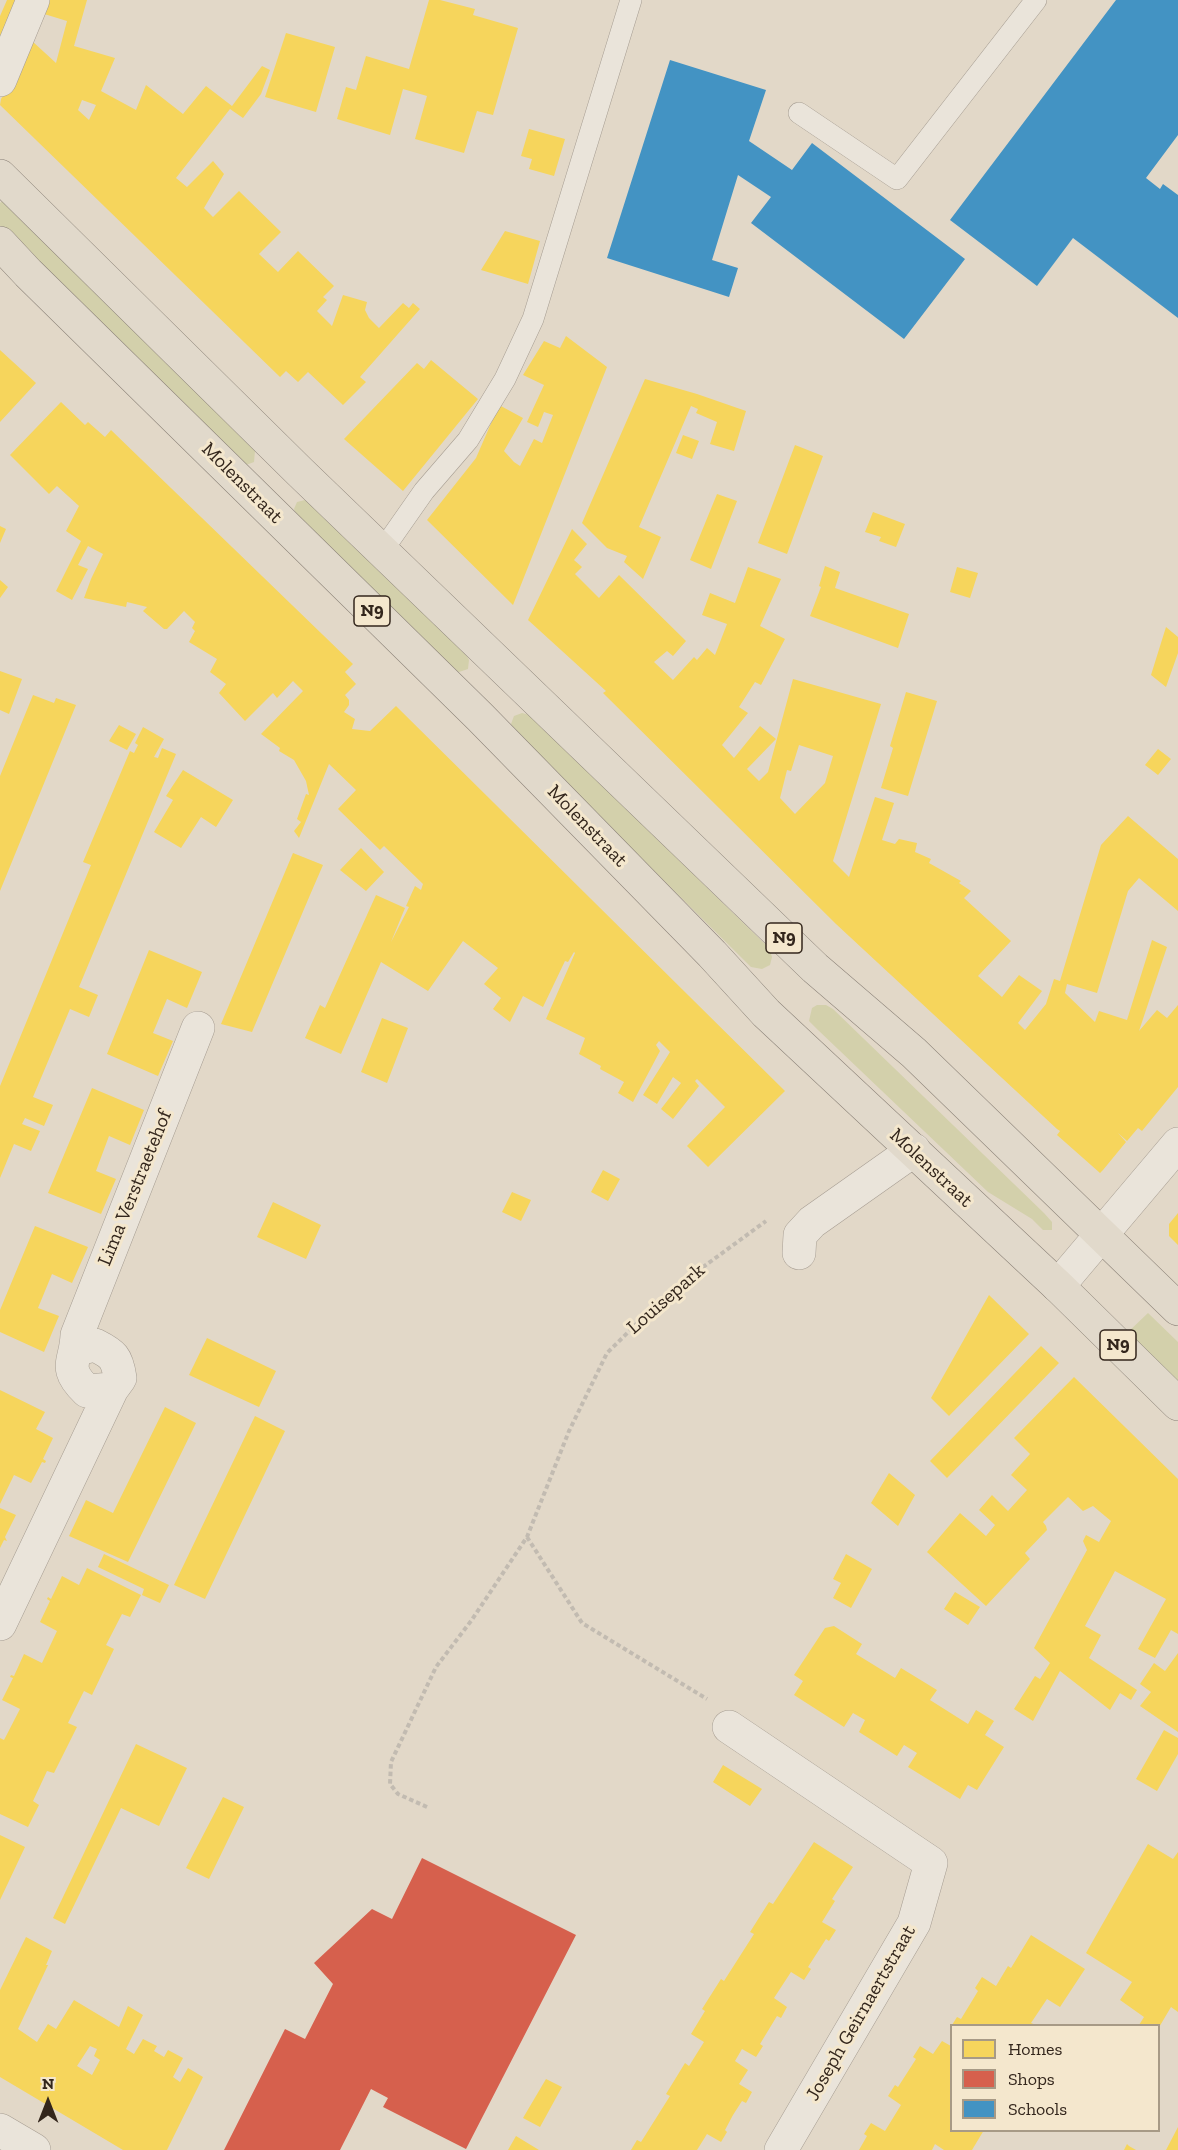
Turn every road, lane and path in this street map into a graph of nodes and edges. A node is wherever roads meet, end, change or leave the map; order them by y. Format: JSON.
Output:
{"nodes":[{"id":1,"x":33,"y":0,"type":"edge"},
{"id":2,"x":631,"y":0,"type":"edge"},
{"id":3,"x":1036,"y":0,"type":"edge"},
{"id":4,"x":0,"y":80,"type":"edge"},
{"id":5,"x":799,"y":113,"type":"dead end"},
{"id":6,"x":0,"y":176,"type":"edge"},
{"id":7,"x":0,"y":243,"type":"edge"},
{"id":8,"x":382,"y":551,"type":"junction"},
{"id":9,"x":198,"y":1028,"type":"dead end"},
{"id":10,"x":1178,"y":1144,"type":"edge"},
{"id":11,"x":914,"y":1150,"type":"junction"},
{"id":12,"x":775,"y":1214,"type":"dead end"},
{"id":13,"x":1102,"y":1235,"type":"junction"},
{"id":14,"x":799,"y":1253,"type":"dead end"},
{"id":15,"x":1058,"y":1287,"type":"junction"},
{"id":16,"x":1178,"y":1309,"type":"edge"},
{"id":17,"x":1178,"y":1404,"type":"edge"},
{"id":18,"x":527,"y":1537,"type":"junction"},
{"id":19,"x":0,"y":1624,"type":"edge"},
{"id":20,"x":729,"y":1727,"type":"joint"},
{"id":21,"x":427,"y":1807,"type":"dead end"},
{"id":22,"x":0,"y":2130,"type":"edge"},
{"id":23,"x":34,"y":2150,"type":"edge"},
{"id":24,"x":782,"y":2150,"type":"edge"}],
"edges":[{"from":1,"to":4,"type":"street"},
{"from":2,"to":8,"type":"lane"},
{"from":3,"to":5,"type":"lane"},
{"from":6,"to":8,"type":"main road","number":"N9"},
{"from":7,"to":11,"type":"main road","name":"Molenstraat","number":"N9"},
{"from":8,"to":13,"type":"main road","number":"N9"},
{"from":9,"to":19,"type":"street","name":"Lima Verstraetehof"},
{"from":10,"to":13,"type":"street"},
{"from":11,"to":14,"type":"street"},
{"from":11,"to":15,"type":"main road","name":"Molenstraat","number":"N9"},
{"from":12,"to":18,"type":"path","name":"Louisepark"},
{"from":13,"to":15,"type":"street"},
{"from":13,"to":16,"type":"main road","number":"N9"},
{"from":15,"to":17,"type":"main road","name":"Molenstraat","number":"N9"},
{"from":18,"to":20,"type":"path"},
{"from":18,"to":21,"type":"path","name":"Louisepark"},
{"from":20,"to":24,"type":"street","name":"Joseph Geirnaertstraat"},
{"from":22,"to":23,"type":"street"}]}
